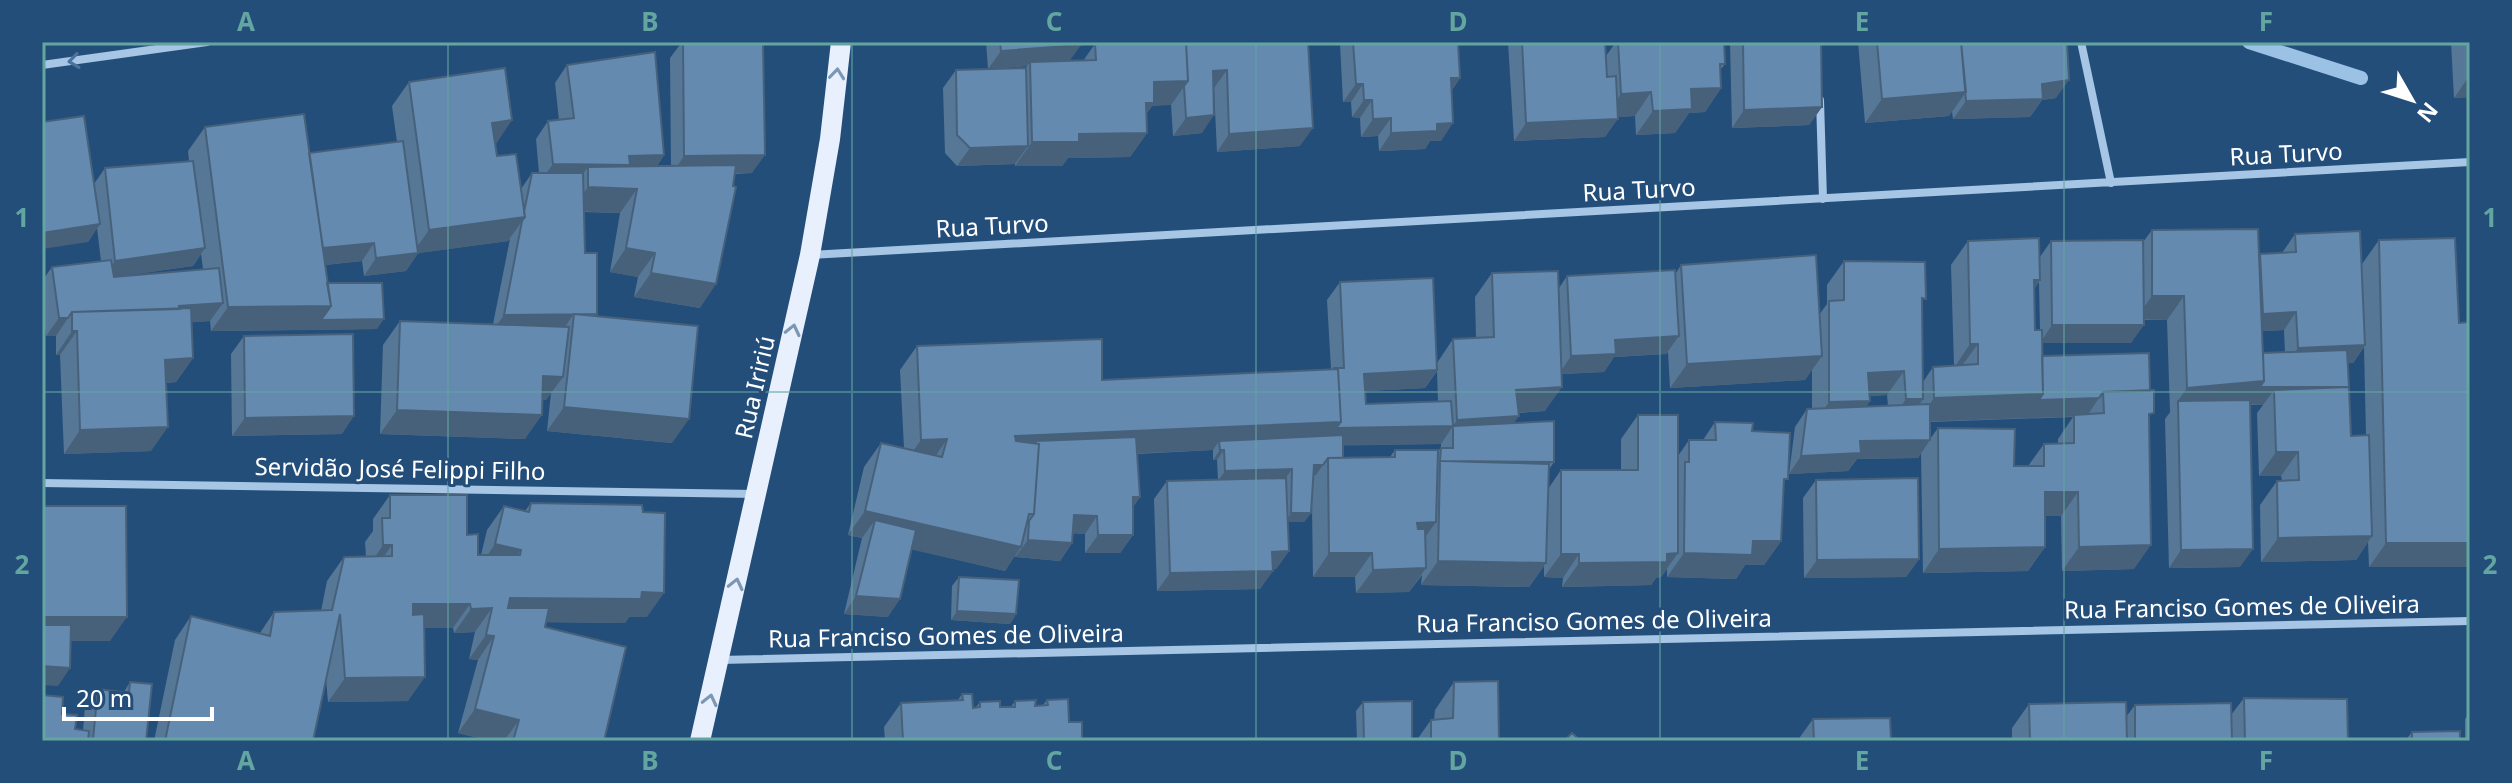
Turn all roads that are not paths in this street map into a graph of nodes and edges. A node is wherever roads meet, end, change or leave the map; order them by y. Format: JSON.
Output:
{"nodes":[{"id":1,"x":207,"y":42,"type":"edge"},
{"id":2,"x":841,"y":42,"type":"edge"},
{"id":3,"x":2081,"y":42,"type":"edge"},
{"id":4,"x":42,"y":65,"type":"edge"},
{"id":5,"x":1819,"y":89,"type":"edge"},
{"id":6,"x":2470,"y":162,"type":"edge"},
{"id":7,"x":2111,"y":183,"type":"junction"},
{"id":8,"x":1823,"y":199,"type":"junction"},
{"id":9,"x":810,"y":255,"type":"junction"},
{"id":10,"x":42,"y":483,"type":"edge"},
{"id":11,"x":757,"y":494,"type":"junction"},
{"id":12,"x":2470,"y":621,"type":"edge"},
{"id":13,"x":719,"y":660,"type":"junction"},
{"id":14,"x":700,"y":741,"type":"edge"}],
"edges":[{"from":1,"to":4,"type":"street","one_way":true},
{"from":9,"to":2,"type":"main road","name":"Rua Iririú","one_way":true},
{"from":3,"to":7,"type":"street"},
{"from":5,"to":8,"type":"street"},
{"from":6,"to":7,"type":"street","name":"Rua Turvo"},
{"from":7,"to":8,"type":"street","name":"Rua Turvo"},
{"from":8,"to":9,"type":"street","name":"Rua Turvo"},
{"from":11,"to":9,"type":"main road","name":"Rua Iririú","one_way":true},
{"from":10,"to":11,"type":"street","name":"Servidão José Felippi Filho"},
{"from":13,"to":11,"type":"main road","name":"Rua Iririú","one_way":true},
{"from":12,"to":13,"type":"street","name":"Rua Franciso Gomes de Oliveira"},
{"from":14,"to":13,"type":"main road","name":"Rua Iririú","one_way":true}]}
